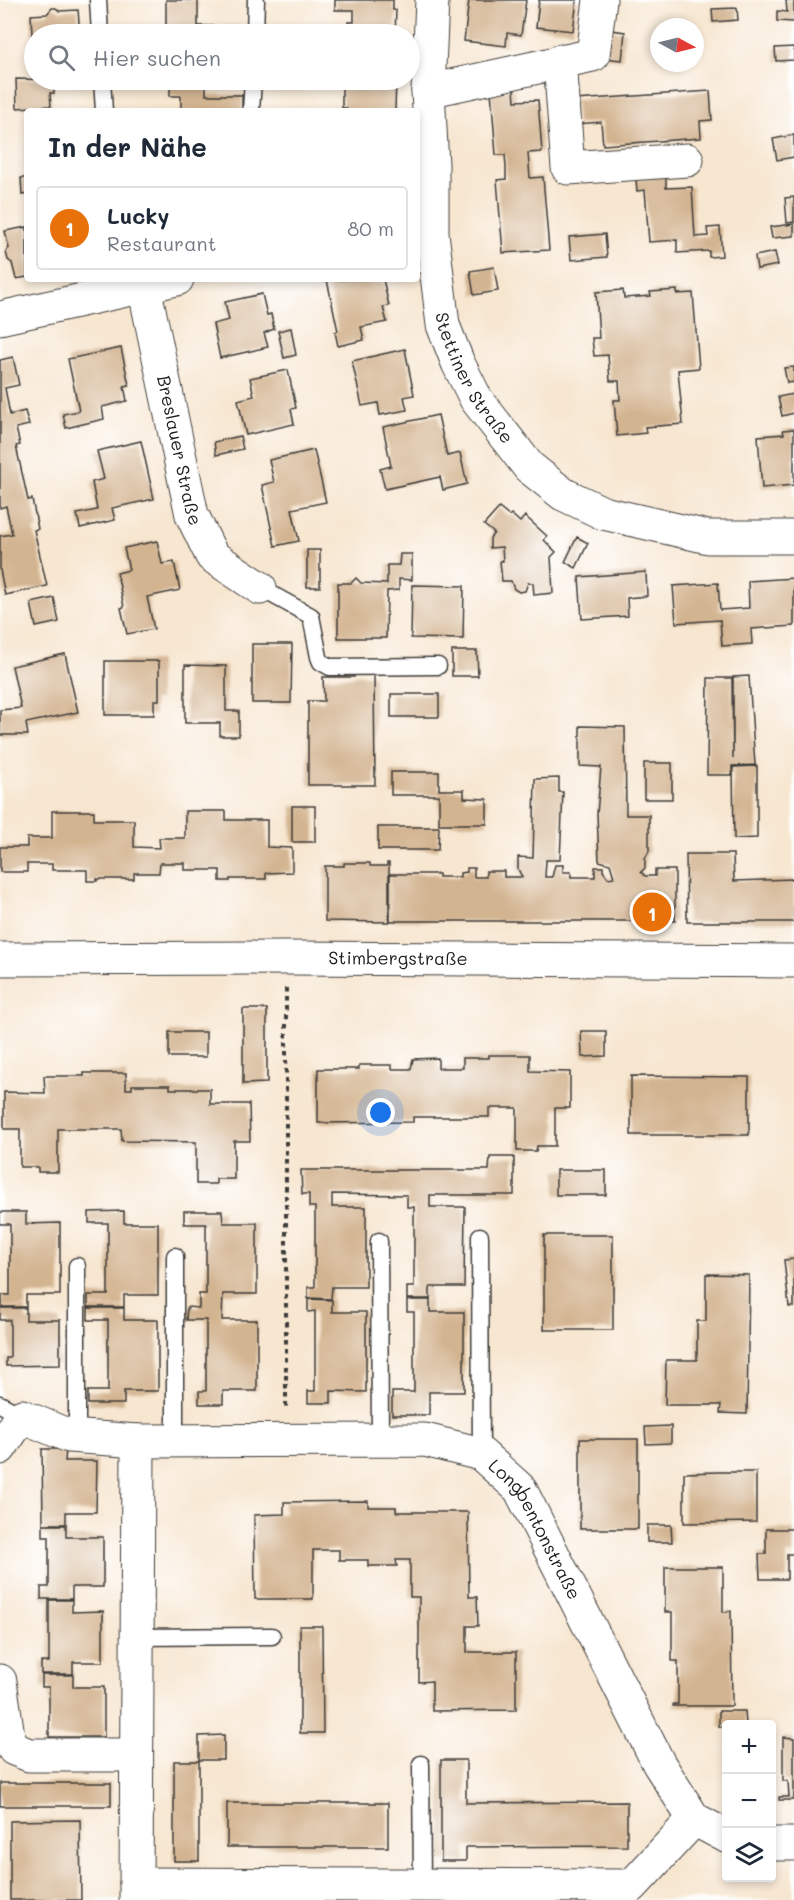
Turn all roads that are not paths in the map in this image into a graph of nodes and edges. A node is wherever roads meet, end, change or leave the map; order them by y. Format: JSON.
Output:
{"nodes":[{"id":1,"x":98,"y":0,"type":"edge"},
{"id":2,"x":256,"y":0,"type":"edge"},
{"id":3,"x":432,"y":0,"type":"edge"},
{"id":4,"x":600,"y":0,"type":"edge"},
{"id":5,"x":99,"y":24,"type":"edge"},
{"id":6,"x":255,"y":24,"type":"edge"},
{"id":7,"x":561,"y":61,"type":"junction"},
{"id":8,"x":103,"y":90,"type":"edge"},
{"id":9,"x":252,"y":90,"type":"edge"},
{"id":10,"x":428,"y":91,"type":"junction"},
{"id":11,"x":104,"y":108,"type":"edge"},
{"id":12,"x":251,"y":108,"type":"edge"},
{"id":13,"x":687,"y":160,"type":"dead end"},
{"id":14,"x":425,"y":233,"type":"edge"},
{"id":15,"x":163,"y":282,"type":"edge"},
{"id":16,"x":144,"y":286,"type":"junction"},
{"id":17,"x":0,"y":318,"type":"edge"},
{"id":18,"x":794,"y":537,"type":"edge"},
{"id":19,"x":260,"y":588,"type":"joint"},
{"id":20,"x":438,"y":666,"type":"dead end"},
{"id":21,"x":0,"y":959,"type":"edge"},
{"id":22,"x":794,"y":961,"type":"edge"},
{"id":23,"x":480,"y":1236,"type":"dead end"},
{"id":24,"x":379,"y":1241,"type":"dead end"},
{"id":25,"x":175,"y":1256,"type":"dead end"},
{"id":26,"x":77,"y":1266,"type":"dead end"},
{"id":27,"x":11,"y":1410,"type":"edge"},
{"id":28,"x":77,"y":1437,"type":"junction"},
{"id":29,"x":175,"y":1440,"type":"junction"},
{"id":30,"x":380,"y":1440,"type":"junction"},
{"id":31,"x":138,"y":1441,"type":"junction"},
{"id":32,"x":0,"y":1448,"type":"edge"},
{"id":33,"x":481,"y":1454,"type":"junction"},
{"id":34,"x":273,"y":1636,"type":"dead end"},
{"id":35,"x":136,"y":1637,"type":"junction"},
{"id":36,"x":0,"y":1681,"type":"edge"},
{"id":37,"x":136,"y":1755,"type":"junction"},
{"id":38,"x":421,"y":1764,"type":"dead end"},
{"id":39,"x":694,"y":1819,"type":"junction"},
{"id":40,"x":722,"y":1834,"type":"edge"},
{"id":41,"x":776,"y":1844,"type":"edge"},
{"id":42,"x":794,"y":1844,"type":"edge"},
{"id":43,"x":422,"y":1885,"type":"junction"},
{"id":44,"x":136,"y":1892,"type":"edge"},
{"id":45,"x":632,"y":1893,"type":"edge"}],
"edges":[{"from":1,"to":5,"type":"lane"},
{"from":2,"to":6,"type":"lane"},
{"from":3,"to":10,"type":"street","name":"Stettiner Straße"},
{"from":4,"to":7,"type":"street"},
{"from":7,"to":10,"type":"street"},
{"from":7,"to":13,"type":"street"},
{"from":8,"to":11,"type":"lane"},
{"from":9,"to":12,"type":"lane"},
{"from":10,"to":14,"type":"street","name":"Stettiner Straße"},
{"from":14,"to":18,"type":"street","name":"Stettiner Straße"},
{"from":15,"to":16,"type":"street"},
{"from":16,"to":17,"type":"street"},
{"from":16,"to":19,"type":"street","name":"Breslauer Straße"},
{"from":19,"to":20,"type":"lane"},
{"from":21,"to":22,"type":"street","name":"Stimbergstraße"},
{"from":23,"to":33,"type":"lane"},
{"from":24,"to":30,"type":"lane"},
{"from":25,"to":29,"type":"lane"},
{"from":26,"to":28,"type":"lane"},
{"from":27,"to":28,"type":"street","name":"Longbentonstraße"},
{"from":27,"to":32,"type":"street","name":"Longbentonstraße"},
{"from":28,"to":31,"type":"street","name":"Longbentonstraße"},
{"from":29,"to":30,"type":"street","name":"Longbentonstraße"},
{"from":29,"to":31,"type":"street","name":"Longbentonstraße"},
{"from":30,"to":33,"type":"street","name":"Longbentonstraße"},
{"from":31,"to":35,"type":"street"},
{"from":33,"to":39,"type":"street","name":"Longbentonstraße"},
{"from":34,"to":35,"type":"lane"},
{"from":35,"to":37,"type":"street"},
{"from":36,"to":37,"type":"street"},
{"from":37,"to":44,"type":"street"},
{"from":38,"to":43,"type":"lane"},
{"from":39,"to":40,"type":"street","name":"Longbentonstraße"},
{"from":39,"to":45,"type":"street"},
{"from":41,"to":42,"type":"street"},
{"from":43,"to":44,"type":"street"},
{"from":43,"to":45,"type":"street"}]}
